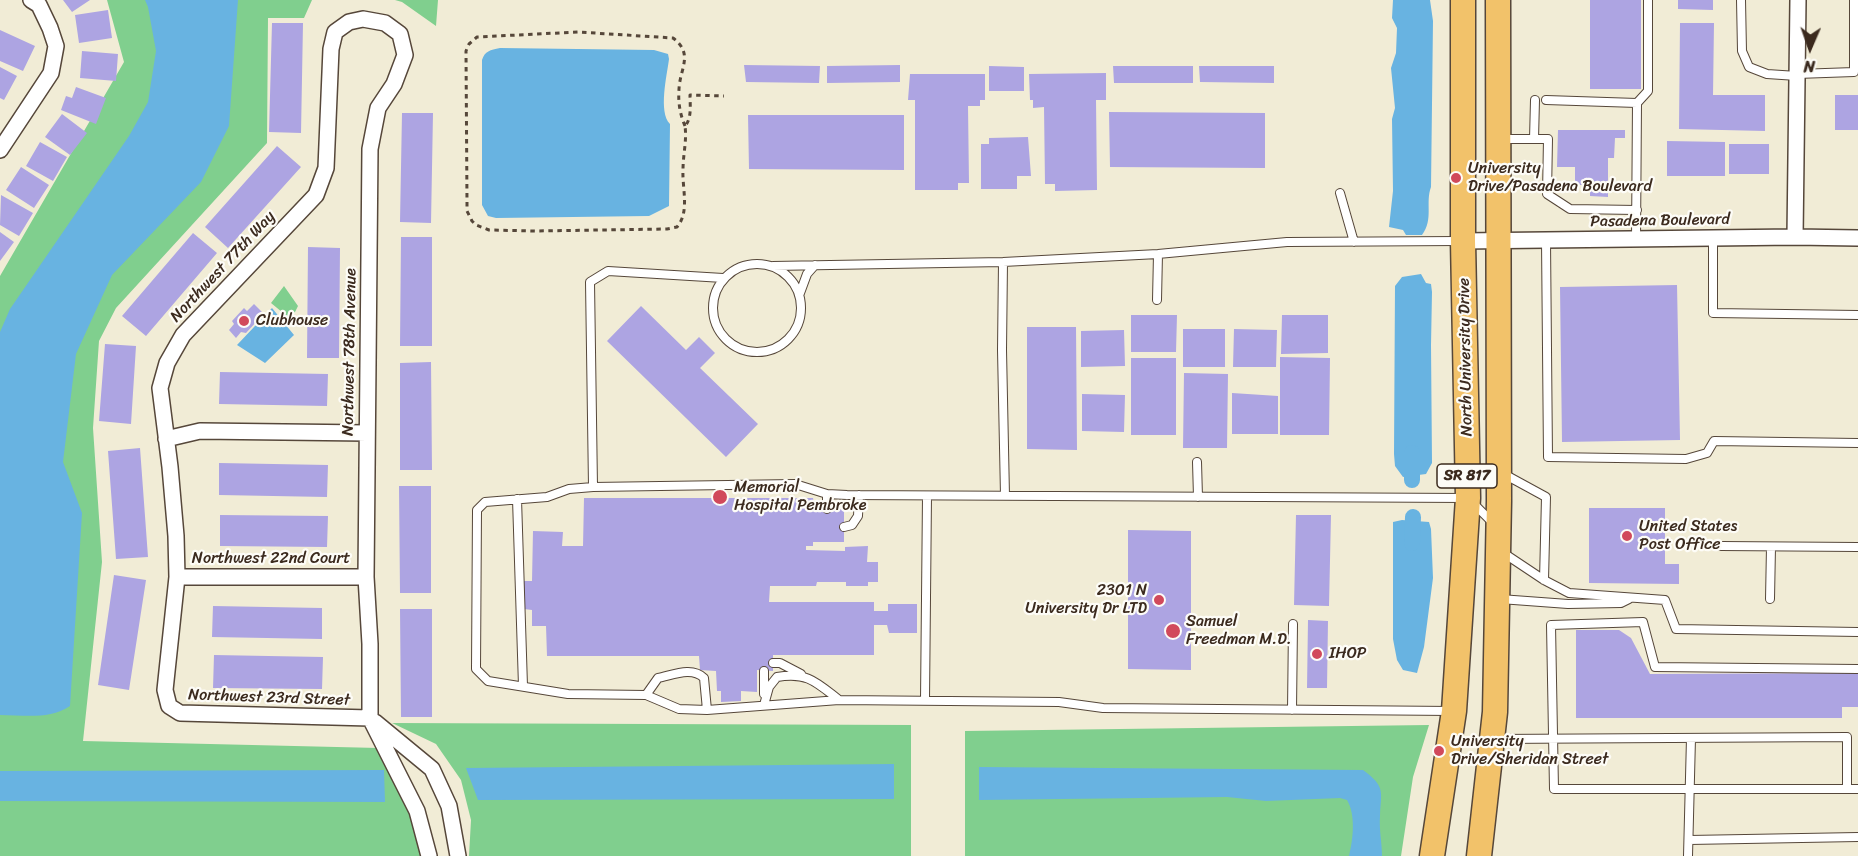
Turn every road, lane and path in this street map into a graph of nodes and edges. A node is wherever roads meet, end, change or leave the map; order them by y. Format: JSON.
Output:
{"nodes":[{"id":1,"x":31,"y":0,"type":"edge"},
{"id":2,"x":1463,"y":0,"type":"edge"},
{"id":3,"x":1498,"y":0,"type":"edge"},
{"id":4,"x":1648,"y":0,"type":"edge"},
{"id":5,"x":1741,"y":0,"type":"edge"},
{"id":6,"x":1798,"y":0,"type":"edge"},
{"id":7,"x":1854,"y":0,"type":"edge"},
{"id":8,"x":363,"y":19,"type":"joint"},
{"id":9,"x":1797,"y":75,"type":"junction"},
{"id":10,"x":724,"y":96,"type":"dead end"},
{"id":11,"x":1535,"y":100,"type":"dead end"},
{"id":12,"x":1546,"y":100,"type":"dead end"},
{"id":13,"x":1637,"y":103,"type":"junction"},
{"id":14,"x":685,"y":126,"type":"junction"},
{"id":15,"x":6,"y":130,"type":"edge"},
{"id":16,"x":1497,"y":138,"type":"junction"},
{"id":17,"x":1534,"y":139,"type":"junction"},
{"id":18,"x":0,"y":150,"type":"edge"},
{"id":19,"x":1340,"y":193,"type":"dead end"},
{"id":20,"x":1636,"y":210,"type":"junction"},
{"id":21,"x":1795,"y":237,"type":"junction"},
{"id":22,"x":1713,"y":238,"type":"junction"},
{"id":23,"x":1858,"y":238,"type":"edge"},
{"id":24,"x":1636,"y":239,"type":"junction"},
{"id":25,"x":1497,"y":240,"type":"junction"},
{"id":26,"x":1463,"y":241,"type":"junction"},
{"id":27,"x":1546,"y":241,"type":"junction"},
{"id":28,"x":1354,"y":242,"type":"junction"},
{"id":29,"x":1158,"y":254,"type":"junction"},
{"id":30,"x":1003,"y":262,"type":"junction"},
{"id":31,"x":815,"y":265,"type":"junction"},
{"id":32,"x":773,"y":266,"type":"junction"},
{"id":33,"x":723,"y":278,"type":"junction"},
{"id":34,"x":800,"y":293,"type":"junction"},
{"id":35,"x":1157,"y":300,"type":"dead end"},
{"id":36,"x":1858,"y":315,"type":"edge"},
{"id":37,"x":367,"y":433,"type":"junction"},
{"id":38,"x":166,"y":439,"type":"junction"},
{"id":39,"x":1858,"y":444,"type":"edge"},
{"id":40,"x":1197,"y":462,"type":"dead end"},
{"id":41,"x":1499,"y":471,"type":"junction"},
{"id":42,"x":593,"y":487,"type":"junction"},
{"id":43,"x":827,"y":494,"type":"junction"},
{"id":44,"x":859,"y":495,"type":"junction"},
{"id":45,"x":927,"y":496,"type":"junction"},
{"id":46,"x":1005,"y":496,"type":"junction"},
{"id":47,"x":1198,"y":497,"type":"junction"},
{"id":48,"x":1468,"y":498,"type":"junction"},
{"id":49,"x":517,"y":499,"type":"junction"},
{"id":50,"x":827,"y":509,"type":"dead end"},
{"id":51,"x":844,"y":527,"type":"dead end"},
{"id":52,"x":1498,"y":539,"type":"junction"},
{"id":53,"x":1721,"y":546,"type":"dead end"},
{"id":54,"x":1771,"y":547,"type":"junction"},
{"id":55,"x":1858,"y":547,"type":"edge"},
{"id":56,"x":177,"y":577,"type":"junction"},
{"id":57,"x":366,"y":577,"type":"junction"},
{"id":58,"x":1544,"y":580,"type":"junction"},
{"id":59,"x":1497,"y":599,"type":"junction"},
{"id":60,"x":1629,"y":599,"type":"junction"},
{"id":61,"x":1770,"y":599,"type":"dead end"},
{"id":62,"x":1293,"y":624,"type":"dead end"},
{"id":63,"x":1858,"y":632,"type":"edge"},
{"id":64,"x":773,"y":663,"type":"dead end"},
{"id":65,"x":1858,"y":669,"type":"edge"},
{"id":66,"x":764,"y":671,"type":"dead end"},
{"id":67,"x":805,"y":676,"type":"junction"},
{"id":68,"x":523,"y":687,"type":"junction"},
{"id":69,"x":646,"y":695,"type":"junction"},
{"id":70,"x":839,"y":700,"type":"junction"},
{"id":71,"x":925,"y":700,"type":"junction"},
{"id":72,"x":764,"y":705,"type":"junction"},
{"id":73,"x":169,"y":706,"type":"joint"},
{"id":74,"x":706,"y":710,"type":"junction"},
{"id":75,"x":1292,"y":710,"type":"junction"},
{"id":76,"x":1454,"y":711,"type":"junction"},
{"id":77,"x":370,"y":718,"type":"junction"},
{"id":78,"x":1691,"y":738,"type":"junction"},
{"id":79,"x":1493,"y":739,"type":"junction"},
{"id":80,"x":1553,"y":739,"type":"junction"},
{"id":81,"x":1690,"y":789,"type":"junction"},
{"id":82,"x":1847,"y":789,"type":"junction"},
{"id":83,"x":1858,"y":789,"type":"edge"},
{"id":84,"x":1858,"y":837,"type":"edge"},
{"id":85,"x":1689,"y":840,"type":"junction"},
{"id":86,"x":429,"y":856,"type":"edge"},
{"id":87,"x":458,"y":856,"type":"edge"},
{"id":88,"x":1432,"y":856,"type":"edge"},
{"id":89,"x":1479,"y":856,"type":"edge"},
{"id":90,"x":1688,"y":856,"type":"edge"}],
"edges":[{"from":1,"to":15,"type":"street"},
{"from":2,"to":26,"type":"main road","name":"North University Drive","number":"SR 817"},
{"from":3,"to":16,"type":"main road","name":"North University Drive","number":"SR 817"},
{"from":4,"to":13,"type":"lane"},
{"from":5,"to":9,"type":"lane"},
{"from":6,"to":9,"type":"street"},
{"from":7,"to":9,"type":"lane"},
{"from":8,"to":37,"type":"street","name":"Northwest 78th Avenue"},
{"from":8,"to":38,"type":"street","name":"Northwest 77th Way"},
{"from":9,"to":21,"type":"street"},
{"from":10,"to":14,"type":"path"},
{"from":11,"to":17,"type":"lane"},
{"from":12,"to":13,"type":"lane"},
{"from":13,"to":20,"type":"lane"},
{"from":14,"to":14,"type":"path"},
{"from":15,"to":18,"type":"street"},
{"from":16,"to":17,"type":"lane"},
{"from":16,"to":25,"type":"main road","name":"North University Drive","number":"SR 817"},
{"from":17,"to":20,"type":"lane"},
{"from":19,"to":28,"type":"lane"},
{"from":20,"to":24,"type":"lane"},
{"from":21,"to":22,"type":"street","name":"Pasadena Boulevard"},
{"from":21,"to":23,"type":"street","name":"Pasadena Boulevard"},
{"from":22,"to":24,"type":"street","name":"Pasadena Boulevard"},
{"from":22,"to":36,"type":"lane"},
{"from":24,"to":27,"type":"street","name":"Pasadena Boulevard"},
{"from":25,"to":26,"type":"street","name":"Pasadena Boulevard"},
{"from":25,"to":27,"type":"street","name":"Pasadena Boulevard"},
{"from":25,"to":41,"type":"main road","name":"North University Drive","number":"SR 817"},
{"from":26,"to":28,"type":"lane"},
{"from":26,"to":48,"type":"main road","name":"North University Drive","number":"SR 817"},
{"from":27,"to":39,"type":"lane"},
{"from":28,"to":29,"type":"lane"},
{"from":29,"to":30,"type":"lane"},
{"from":29,"to":35,"type":"lane"},
{"from":30,"to":31,"type":"lane"},
{"from":30,"to":46,"type":"lane"},
{"from":31,"to":32,"type":"lane"},
{"from":31,"to":34,"type":"lane"},
{"from":32,"to":33,"type":"lane"},
{"from":32,"to":34,"type":"lane"},
{"from":33,"to":34,"type":"lane"},
{"from":33,"to":42,"type":"lane"},
{"from":37,"to":38,"type":"street"},
{"from":37,"to":57,"type":"street","name":"Northwest 78th Avenue"},
{"from":38,"to":56,"type":"street","name":"Northwest 77th Way"},
{"from":40,"to":47,"type":"lane"},
{"from":41,"to":52,"type":"main road","name":"North University Drive","number":"SR 817"},
{"from":41,"to":58,"type":"lane"},
{"from":42,"to":43,"type":"lane"},
{"from":42,"to":49,"type":"lane"},
{"from":43,"to":44,"type":"lane"},
{"from":43,"to":50,"type":"lane"},
{"from":44,"to":45,"type":"lane"},
{"from":44,"to":51,"type":"lane"},
{"from":45,"to":46,"type":"lane"},
{"from":45,"to":71,"type":"lane"},
{"from":46,"to":47,"type":"lane"},
{"from":47,"to":48,"type":"lane"},
{"from":48,"to":52,"type":"lane"},
{"from":48,"to":76,"type":"main road","name":"North University Drive","number":"SR 817"},
{"from":49,"to":68,"type":"lane"},
{"from":49,"to":68,"type":"lane"},
{"from":52,"to":58,"type":"lane"},
{"from":52,"to":59,"type":"main road","name":"North University Drive","number":"SR 817"},
{"from":53,"to":54,"type":"lane"},
{"from":54,"to":55,"type":"lane"},
{"from":54,"to":61,"type":"lane"},
{"from":56,"to":57,"type":"street","name":"Northwest 22nd Court"},
{"from":56,"to":73,"type":"street","name":"Northwest 77th Way"},
{"from":57,"to":77,"type":"street","name":"Northwest 78th Avenue"},
{"from":58,"to":60,"type":"lane"},
{"from":59,"to":60,"type":"lane"},
{"from":59,"to":79,"type":"main road","name":"North University Drive","number":"SR 817"},
{"from":60,"to":63,"type":"lane"},
{"from":62,"to":75,"type":"lane"},
{"from":64,"to":67,"type":"lane"},
{"from":65,"to":80,"type":"lane"},
{"from":66,"to":72,"type":"lane"},
{"from":67,"to":70,"type":"lane"},
{"from":67,"to":72,"type":"lane"},
{"from":68,"to":69,"type":"lane"},
{"from":69,"to":74,"type":"lane"},
{"from":69,"to":74,"type":"lane"},
{"from":70,"to":71,"type":"lane"},
{"from":70,"to":72,"type":"lane"},
{"from":71,"to":75,"type":"lane"},
{"from":72,"to":74,"type":"lane"},
{"from":73,"to":77,"type":"street","name":"Northwest 23rd Street"},
{"from":75,"to":76,"type":"lane"},
{"from":76,"to":88,"type":"main road","name":"North University Drive","number":"SR 817"},
{"from":77,"to":86,"type":"street","name":"Northwest 78th Avenue"},
{"from":77,"to":87,"type":"street"},
{"from":78,"to":80,"type":"lane"},
{"from":78,"to":81,"type":"lane"},
{"from":78,"to":82,"type":"lane"},
{"from":79,"to":80,"type":"lane"},
{"from":79,"to":89,"type":"main road","name":"North University Drive","number":"SR 817"},
{"from":80,"to":81,"type":"lane"},
{"from":81,"to":82,"type":"lane"},
{"from":81,"to":85,"type":"lane"},
{"from":82,"to":83,"type":"lane"},
{"from":84,"to":85,"type":"lane"},
{"from":85,"to":90,"type":"lane"}]}
